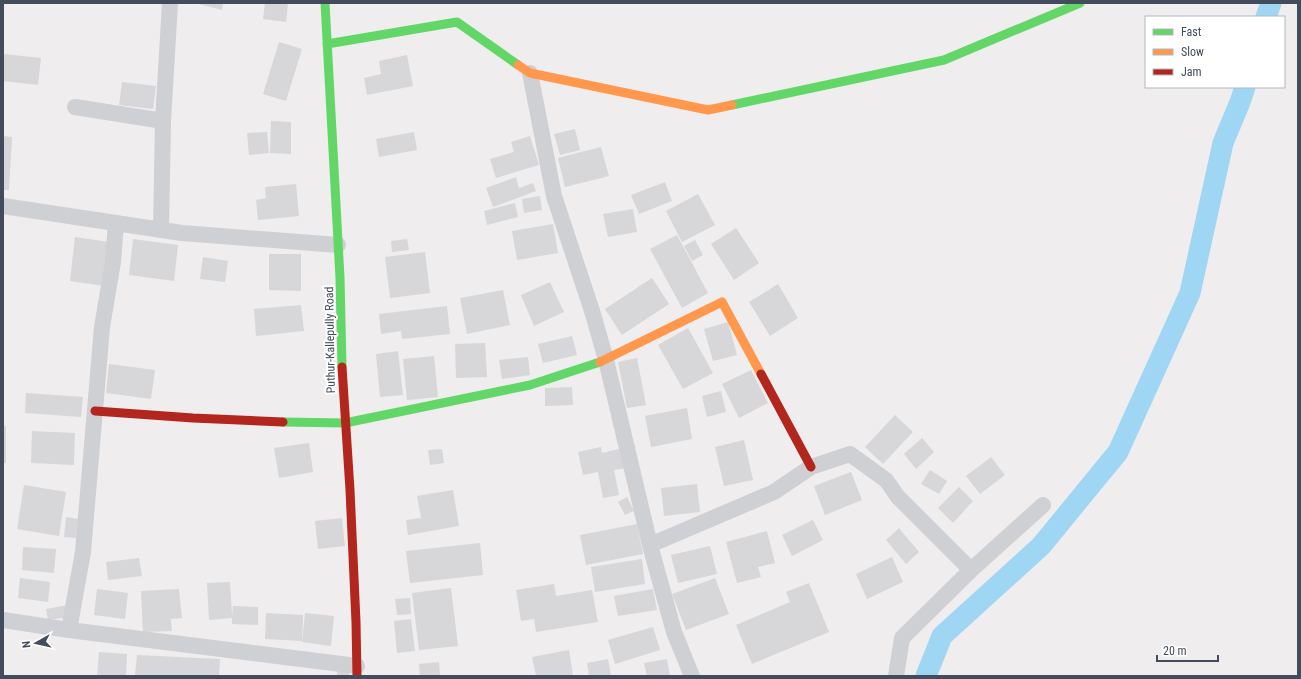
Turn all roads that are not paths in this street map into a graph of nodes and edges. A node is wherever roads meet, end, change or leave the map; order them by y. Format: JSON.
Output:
{"nodes":[{"id":1,"x":170,"y":3,"type":"edge"},
{"id":2,"x":325,"y":3,"type":"edge"},
{"id":3,"x":1080,"y":3,"type":"edge"},
{"id":4,"x":327,"y":44,"type":"junction"},
{"id":5,"x":530,"y":73,"type":"junction"},
{"id":6,"x":75,"y":107,"type":"dead end"},
{"id":7,"x":163,"y":121,"type":"junction"},
{"id":8,"x":3,"y":206,"type":"edge"},
{"id":9,"x":116,"y":223,"type":"junction"},
{"id":10,"x":161,"y":230,"type":"junction"},
{"id":11,"x":338,"y":245,"type":"junction"},
{"id":12,"x":606,"y":360,"type":"junction"},
{"id":13,"x":95,"y":411,"type":"junction"},
{"id":14,"x":345,"y":423,"type":"junction"},
{"id":15,"x":810,"y":467,"type":"junction"},
{"id":16,"x":1043,"y":505,"type":"dead end"},
{"id":17,"x":650,"y":545,"type":"junction"},
{"id":18,"x":971,"y":570,"type":"junction"},
{"id":19,"x":3,"y":620,"type":"edge"},
{"id":20,"x":69,"y":630,"type":"junction"},
{"id":21,"x":357,"y":671,"type":"edge"},
{"id":22,"x":692,"y":676,"type":"edge"},
{"id":23,"x":896,"y":676,"type":"edge"}],
"edges":[{"from":1,"to":7,"type":"street"},
{"from":2,"to":4,"type":"street","name":"Puthur-Kallepully Road"},
{"from":3,"to":5,"type":"street"},
{"from":4,"to":5,"type":"street"},
{"from":4,"to":11,"type":"street","name":"Puthur-Kallepully Road"},
{"from":5,"to":12,"type":"street"},
{"from":6,"to":7,"type":"street"},
{"from":7,"to":10,"type":"street"},
{"from":8,"to":9,"type":"street"},
{"from":9,"to":10,"type":"street"},
{"from":9,"to":13,"type":"street"},
{"from":10,"to":11,"type":"street"},
{"from":11,"to":14,"type":"street","name":"Puthur-Kallepully Road"},
{"from":12,"to":14,"type":"street"},
{"from":12,"to":15,"type":"street"},
{"from":12,"to":17,"type":"street"},
{"from":13,"to":14,"type":"street"},
{"from":13,"to":20,"type":"street"},
{"from":14,"to":21,"type":"street","name":"Puthur-Kallepully Road"},
{"from":15,"to":17,"type":"street"},
{"from":15,"to":18,"type":"street"},
{"from":16,"to":18,"type":"street"},
{"from":17,"to":22,"type":"street"},
{"from":18,"to":23,"type":"street"},
{"from":19,"to":20,"type":"street"},
{"from":20,"to":21,"type":"street"}]}
